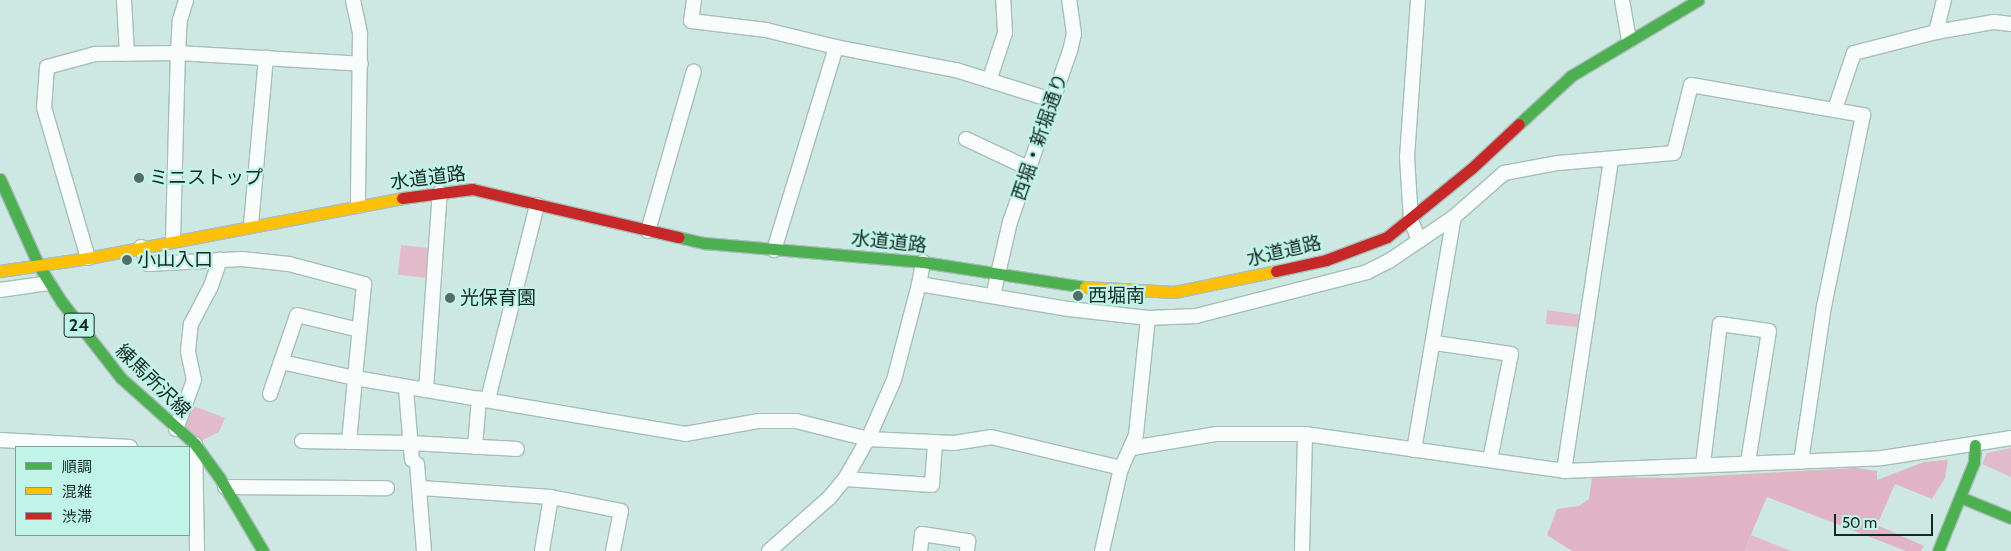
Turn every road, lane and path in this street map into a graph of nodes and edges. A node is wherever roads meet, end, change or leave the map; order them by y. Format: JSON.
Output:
{"nodes":[{"id":1,"x":124,"y":0,"type":"edge"},
{"id":2,"x":186,"y":0,"type":"edge"},
{"id":3,"x":353,"y":0,"type":"edge"},
{"id":4,"x":694,"y":0,"type":"edge"},
{"id":5,"x":1003,"y":0,"type":"edge"},
{"id":6,"x":1069,"y":0,"type":"edge"},
{"id":7,"x":1418,"y":0,"type":"edge"},
{"id":8,"x":1622,"y":0,"type":"edge"},
{"id":9,"x":1698,"y":0,"type":"edge"},
{"id":10,"x":1944,"y":0,"type":"edge"},
{"id":11,"x":2011,"y":24,"type":"edge"},
{"id":12,"x":1936,"y":32,"type":"junction"},
{"id":13,"x":1629,"y":40,"type":"junction"},
{"id":14,"x":836,"y":47,"type":"junction"},
{"id":15,"x":178,"y":53,"type":"junction"},
{"id":16,"x":127,"y":54,"type":"junction"},
{"id":17,"x":266,"y":58,"type":"junction"},
{"id":18,"x":361,"y":64,"type":"junction"},
{"id":19,"x":694,"y":71,"type":"dead end"},
{"id":20,"x":990,"y":78,"type":"junction"},
{"id":21,"x":1052,"y":100,"type":"junction"},
{"id":22,"x":1835,"y":110,"type":"junction"},
{"id":23,"x":966,"y":139,"type":"dead end"},
{"id":24,"x":1610,"y":160,"type":"junction"},
{"id":25,"x":1028,"y":168,"type":"junction"},
{"id":26,"x":0,"y":179,"type":"edge"},
{"id":27,"x":440,"y":192,"type":"junction"},
{"id":28,"x":537,"y":205,"type":"junction"},
{"id":29,"x":358,"y":206,"type":"junction"},
{"id":30,"x":1454,"y":217,"type":"junction"},
{"id":31,"x":1411,"y":220,"type":"junction"},
{"id":32,"x":252,"y":225,"type":"junction"},
{"id":33,"x":648,"y":231,"type":"junction"},
{"id":34,"x":173,"y":240,"type":"junction"},
{"id":35,"x":1419,"y":241,"type":"junction"},
{"id":36,"x":141,"y":247,"type":"junction"},
{"id":37,"x":774,"y":250,"type":"junction"},
{"id":38,"x":88,"y":258,"type":"junction"},
{"id":39,"x":220,"y":260,"type":"junction"},
{"id":40,"x":923,"y":262,"type":"junction"},
{"id":41,"x":39,"y":266,"type":"junction"},
{"id":42,"x":0,"y":271,"type":"edge"},
{"id":43,"x":997,"y":273,"type":"junction"},
{"id":44,"x":49,"y":283,"type":"junction"},
{"id":45,"x":920,"y":284,"type":"junction"},
{"id":46,"x":0,"y":290,"type":"edge"},
{"id":47,"x":993,"y":296,"type":"junction"},
{"id":48,"x":1148,"y":318,"type":"junction"},
{"id":49,"x":358,"y":330,"type":"junction"},
{"id":50,"x":1435,"y":342,"type":"junction"},
{"id":51,"x":281,"y":362,"type":"junction"},
{"id":52,"x":355,"y":378,"type":"junction"},
{"id":53,"x":406,"y":388,"type":"junction"},
{"id":54,"x":426,"y":390,"type":"junction"},
{"id":55,"x":270,"y":394,"type":"dead end"},
{"id":56,"x":484,"y":398,"type":"junction"},
{"id":57,"x":176,"y":428,"type":"junction"},
{"id":58,"x":1305,"y":434,"type":"junction"},
{"id":59,"x":2011,"y":438,"type":"edge"},
{"id":60,"x":868,"y":439,"type":"junction"},
{"id":61,"x":0,"y":440,"type":"edge"},
{"id":62,"x":302,"y":441,"type":"dead end"},
{"id":63,"x":349,"y":442,"type":"junction"},
{"id":64,"x":411,"y":443,"type":"junction"},
{"id":65,"x":935,"y":443,"type":"junction"},
{"id":66,"x":1975,"y":444,"type":"junction"},
{"id":67,"x":69,"y":446,"type":"edge"},
{"id":68,"x":475,"y":447,"type":"junction"},
{"id":69,"x":192,"y":448,"type":"edge"},
{"id":70,"x":1132,"y":448,"type":"junction"},
{"id":71,"x":516,"y":450,"type":"dead end"},
{"id":72,"x":1414,"y":450,"type":"junction"},
{"id":73,"x":1490,"y":460,"type":"junction"},
{"id":74,"x":1802,"y":461,"type":"junction"},
{"id":75,"x":1748,"y":462,"type":"junction"},
{"id":76,"x":1703,"y":464,"type":"junction"},
{"id":77,"x":1120,"y":468,"type":"junction"},
{"id":78,"x":1564,"y":471,"type":"junction"},
{"id":79,"x":845,"y":479,"type":"junction"},
{"id":80,"x":225,"y":487,"type":"junction"},
{"id":81,"x":387,"y":488,"type":"dead end"},
{"id":82,"x":421,"y":488,"type":"junction"},
{"id":83,"x":551,"y":497,"type":"junction"},
{"id":84,"x":1960,"y":497,"type":"junction"},
{"id":85,"x":192,"y":514,"type":"edge"},
{"id":86,"x":2011,"y":518,"type":"edge"},
{"id":87,"x":197,"y":551,"type":"edge"},
{"id":88,"x":263,"y":551,"type":"edge"},
{"id":89,"x":424,"y":551,"type":"edge"},
{"id":90,"x":542,"y":551,"type":"edge"},
{"id":91,"x":613,"y":551,"type":"edge"},
{"id":92,"x":769,"y":551,"type":"edge"},
{"id":93,"x":920,"y":551,"type":"edge"},
{"id":94,"x":967,"y":551,"type":"edge"},
{"id":95,"x":1102,"y":551,"type":"edge"},
{"id":96,"x":1302,"y":551,"type":"edge"},
{"id":97,"x":1938,"y":551,"type":"edge"}],
"edges":[{"from":1,"to":16,"type":"street"},
{"from":2,"to":15,"type":"street"},
{"from":3,"to":18,"type":"street"},
{"from":4,"to":14,"type":"street"},
{"from":5,"to":20,"type":"street"},
{"from":6,"to":21,"type":"street","name":"西堀・新堀通り"},
{"from":7,"to":31,"type":"street"},
{"from":8,"to":13,"type":"street"},
{"from":9,"to":13,"type":"street","name":"水道道路"},
{"from":10,"to":12,"type":"street"},
{"from":11,"to":12,"type":"street"},
{"from":12,"to":22,"type":"street"},
{"from":13,"to":31,"type":"street","name":"水道道路"},
{"from":14,"to":20,"type":"street"},
{"from":14,"to":37,"type":"street"},
{"from":15,"to":16,"type":"street"},
{"from":15,"to":17,"type":"street"},
{"from":15,"to":34,"type":"street"},
{"from":16,"to":38,"type":"street"},
{"from":17,"to":18,"type":"street"},
{"from":17,"to":32,"type":"street"},
{"from":18,"to":29,"type":"street"},
{"from":19,"to":33,"type":"street"},
{"from":20,"to":21,"type":"street"},
{"from":21,"to":25,"type":"street","name":"西堀・新堀通り"},
{"from":22,"to":24,"type":"street"},
{"from":22,"to":74,"type":"street"},
{"from":23,"to":25,"type":"street"},
{"from":24,"to":30,"type":"street"},
{"from":24,"to":78,"type":"street"},
{"from":25,"to":43,"type":"street","name":"西堀・新堀通り"},
{"from":26,"to":41,"type":"street","name":"練馬所沢線","number":"24"},
{"from":27,"to":28,"type":"street","name":"水道道路"},
{"from":27,"to":29,"type":"street","name":"水道道路"},
{"from":27,"to":54,"type":"street"},
{"from":28,"to":33,"type":"street","name":"水道道路"},
{"from":28,"to":56,"type":"street"},
{"from":29,"to":32,"type":"street","name":"水道道路"},
{"from":30,"to":35,"type":"street"},
{"from":30,"to":50,"type":"street"},
{"from":31,"to":35,"type":"street"},
{"from":31,"to":43,"type":"street","name":"水道道路"},
{"from":32,"to":34,"type":"street","name":"水道道路"},
{"from":33,"to":37,"type":"street","name":"水道道路"},
{"from":34,"to":36,"type":"street","name":"水道道路"},
{"from":35,"to":48,"type":"street"},
{"from":36,"to":38,"type":"street","name":"水道道路"},
{"from":36,"to":39,"type":"street"},
{"from":37,"to":40,"type":"street","name":"水道道路"},
{"from":38,"to":41,"type":"street","name":"水道道路"},
{"from":39,"to":49,"type":"street"},
{"from":39,"to":57,"type":"street"},
{"from":40,"to":43,"type":"street","name":"水道道路"},
{"from":40,"to":45,"type":"street"},
{"from":41,"to":42,"type":"street","name":"水道道路"},
{"from":41,"to":44,"type":"street","name":"練馬所沢線","number":"24"},
{"from":43,"to":47,"type":"street","name":"西堀・新堀通り"},
{"from":44,"to":46,"type":"street"},
{"from":44,"to":57,"type":"street","name":"練馬所沢線","number":"24"},
{"from":45,"to":47,"type":"street"},
{"from":45,"to":60,"type":"street"},
{"from":47,"to":48,"type":"street"},
{"from":48,"to":70,"type":"street"},
{"from":49,"to":51,"type":"street"},
{"from":49,"to":52,"type":"street"},
{"from":50,"to":72,"type":"street"},
{"from":50,"to":73,"type":"street"},
{"from":51,"to":52,"type":"street"},
{"from":51,"to":55,"type":"street"},
{"from":52,"to":53,"type":"street"},
{"from":52,"to":63,"type":"street"},
{"from":53,"to":54,"type":"street"},
{"from":53,"to":64,"type":"street"},
{"from":54,"to":56,"type":"street"},
{"from":56,"to":60,"type":"street"},
{"from":56,"to":68,"type":"street"},
{"from":57,"to":69,"type":"street","name":"練馬所沢線","number":"24"},
{"from":58,"to":70,"type":"street"},
{"from":58,"to":72,"type":"street"},
{"from":58,"to":96,"type":"street"},
{"from":59,"to":66,"type":"street"},
{"from":60,"to":65,"type":"street"},
{"from":60,"to":79,"type":"street"},
{"from":61,"to":67,"type":"street"},
{"from":62,"to":63,"type":"street"},
{"from":63,"to":64,"type":"street"},
{"from":64,"to":68,"type":"street"},
{"from":64,"to":82,"type":"street"},
{"from":65,"to":77,"type":"street"},
{"from":65,"to":79,"type":"street"},
{"from":66,"to":74,"type":"street"},
{"from":66,"to":84,"type":"street"},
{"from":68,"to":71,"type":"street"},
{"from":69,"to":80,"type":"street","name":"練馬所沢線","number":"24"},
{"from":69,"to":85,"type":"street"},
{"from":70,"to":77,"type":"street"},
{"from":72,"to":73,"type":"street"},
{"from":73,"to":78,"type":"street"},
{"from":74,"to":75,"type":"street"},
{"from":75,"to":76,"type":"street"},
{"from":75,"to":76,"type":"street"},
{"from":76,"to":78,"type":"street"},
{"from":77,"to":95,"type":"street"},
{"from":79,"to":92,"type":"street"},
{"from":80,"to":81,"type":"street"},
{"from":80,"to":88,"type":"street","name":"練馬所沢線","number":"24"},
{"from":82,"to":83,"type":"street"},
{"from":82,"to":89,"type":"street"},
{"from":83,"to":90,"type":"street"},
{"from":83,"to":91,"type":"street"},
{"from":84,"to":86,"type":"street"},
{"from":84,"to":97,"type":"street"},
{"from":85,"to":87,"type":"street"},
{"from":93,"to":94,"type":"street"}]}
